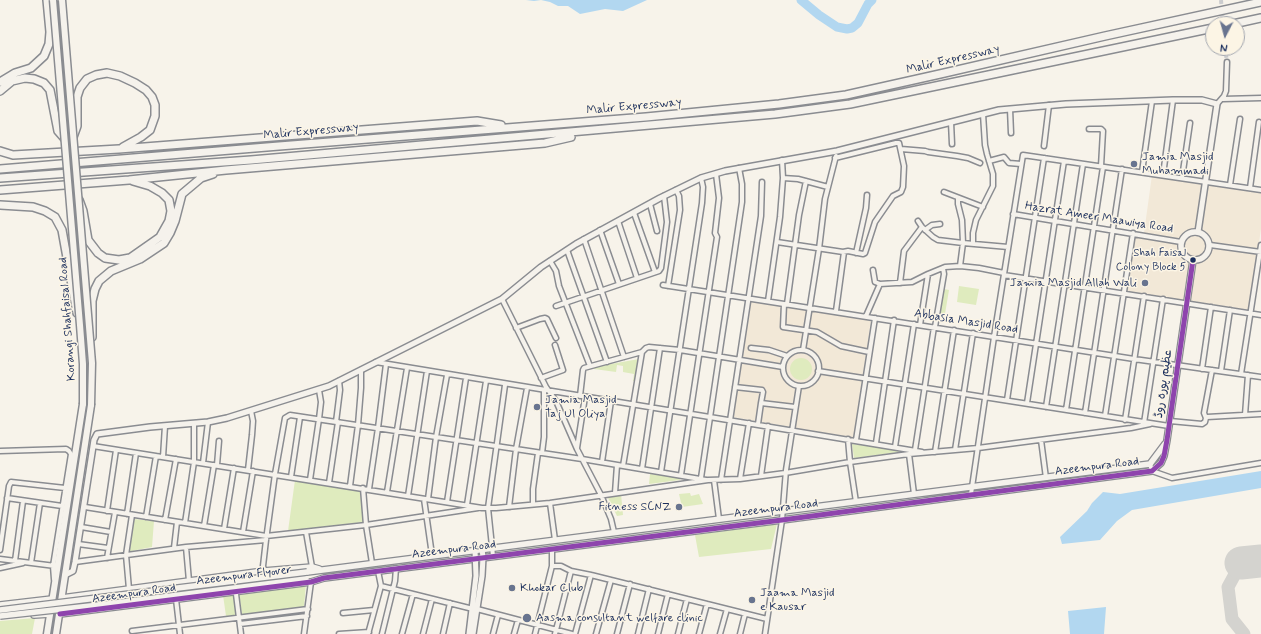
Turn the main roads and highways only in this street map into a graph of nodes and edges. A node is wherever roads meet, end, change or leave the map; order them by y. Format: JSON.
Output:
{"nodes":[{"id":1,"x":47,"y":0,"type":"edge"},
{"id":2,"x":53,"y":0,"type":"edge"},
{"id":3,"x":62,"y":0,"type":"edge"},
{"id":4,"x":1261,"y":2,"type":"edge"},
{"id":5,"x":1261,"y":18,"type":"edge"},
{"id":6,"x":1245,"y":21,"type":"edge"},
{"id":7,"x":1205,"y":30,"type":"edge"},
{"id":8,"x":0,"y":82,"type":"edge"},
{"id":9,"x":0,"y":91,"type":"edge"},
{"id":10,"x":514,"y":127,"type":"junction"},
{"id":11,"x":594,"y":130,"type":"junction"},
{"id":12,"x":73,"y":137,"type":"junction"},
{"id":13,"x":65,"y":139,"type":"junction"},
{"id":14,"x":119,"y":149,"type":"junction"},
{"id":15,"x":0,"y":151,"type":"edge"},
{"id":16,"x":13,"y":155,"type":"junction"},
{"id":17,"x":0,"y":156,"type":"edge"},
{"id":18,"x":0,"y":169,"type":"edge"},
{"id":19,"x":226,"y":170,"type":"junction"},
{"id":20,"x":0,"y":178,"type":"edge"},
{"id":21,"x":129,"y":180,"type":"junction"},
{"id":22,"x":0,"y":190,"type":"edge"},
{"id":23,"x":77,"y":195,"type":"junction"},
{"id":24,"x":0,"y":205,"type":"edge"},
{"id":25,"x":1193,"y":260,"type":"junction"},
{"id":26,"x":80,"y":325,"type":"junction"},
{"id":27,"x":92,"y":360,"type":"junction"},
{"id":28,"x":1167,"y":440,"type":"junction"},
{"id":29,"x":323,"y":570,"type":"junction"},
{"id":30,"x":324,"y":578,"type":"joint"},
{"id":31,"x":309,"y":581,"type":"junction"},
{"id":32,"x":65,"y":597,"type":"junction"},
{"id":33,"x":52,"y":599,"type":"junction"},
{"id":34,"x":37,"y":601,"type":"junction"},
{"id":35,"x":0,"y":605,"type":"edge"},
{"id":36,"x":0,"y":610,"type":"edge"},
{"id":37,"x":72,"y":613,"type":"junction"},
{"id":38,"x":37,"y":614,"type":"junction"},
{"id":39,"x":50,"y":614,"type":"junction"},
{"id":40,"x":60,"y":614,"type":"junction"},
{"id":41,"x":0,"y":617,"type":"edge"},
{"id":42,"x":47,"y":634,"type":"edge"},
{"id":43,"x":56,"y":634,"type":"edge"}],
"edges":[{"from":1,"to":8,"type":"highway"},
{"from":2,"to":13,"type":"main road","name":"Korangi Shahfaisal Road","bridge":true},
{"from":3,"to":12,"type":"main road","name":"Korangi Shahfaisal Road","bridge":true},
{"from":4,"to":10,"type":"highway","name":"Malir Expressway"},
{"from":5,"to":6,"type":"highway"},
{"from":7,"to":11,"type":"highway","name":"Malir Expressway"},
{"from":9,"to":13,"type":"highway"},
{"from":10,"to":14,"type":"highway"},
{"from":10,"to":18,"type":"highway","name":"Malir Expressway"},
{"from":11,"to":19,"type":"highway"},
{"from":11,"to":20,"type":"highway","name":"Malir Expressway"},
{"from":12,"to":14,"type":"highway"},
{"from":12,"to":23,"type":"main road","name":"Korangi Shahfaisal Road","bridge":true},
{"from":13,"to":26,"type":"main road","name":"Korangi Shahfaisal Road","bridge":true},
{"from":14,"to":16,"type":"highway"},
{"from":15,"to":16,"type":"highway"},
{"from":16,"to":17,"type":"highway"},
{"from":19,"to":21,"type":"highway"},
{"from":19,"to":27,"type":"highway"},
{"from":21,"to":22,"type":"highway"},
{"from":21,"to":23,"type":"highway"},
{"from":23,"to":27,"type":"main road","name":"Korangi Shahfaisal Road","bridge":true},
{"from":24,"to":26,"type":"highway"},
{"from":25,"to":25,"type":"main road"},
{"from":25,"to":28,"type":"main road","name":"عظیم پورہ روڈ"},
{"from":26,"to":33,"type":"main road","name":"Korangi Shahfaisal Road","bridge":true},
{"from":27,"to":32,"type":"main road","name":"Korangi Shahfaisal Road","bridge":true},
{"from":28,"to":29,"type":"main road","name":"Azeempura Road"},
{"from":28,"to":30,"type":"main road","name":"Azeempura Road"},
{"from":29,"to":32,"type":"main road","name":"Azeempura Road"},
{"from":29,"to":36,"type":"main road","name":"Azeempura Flyover","bridge":true},
{"from":30,"to":31,"type":"main road","name":"Azeempura Flyover"},
{"from":31,"to":37,"type":"main road","name":"Azeempura Road"},
{"from":31,"to":41,"type":"main road","name":"Azeempura Flyover","bridge":true},
{"from":32,"to":37,"type":"main road"},
{"from":32,"to":40,"type":"main road","name":"Korangi Shahfaisal Road"},
{"from":33,"to":34,"type":"main road"},
{"from":33,"to":39,"type":"main road","name":"Korangi Shahfaisal Road"},
{"from":34,"to":35,"type":"main road"},
{"from":34,"to":38,"type":"main road"},
{"from":37,"to":40,"type":"main road","name":"Azeempura Road"},
{"from":38,"to":39,"type":"main road"},
{"from":38,"to":41,"type":"main road"},
{"from":39,"to":42,"type":"main road","name":"Korangi Shahfaisal Road"},
{"from":40,"to":43,"type":"main road","name":"Korangi Shahfaisal Road"}]}
